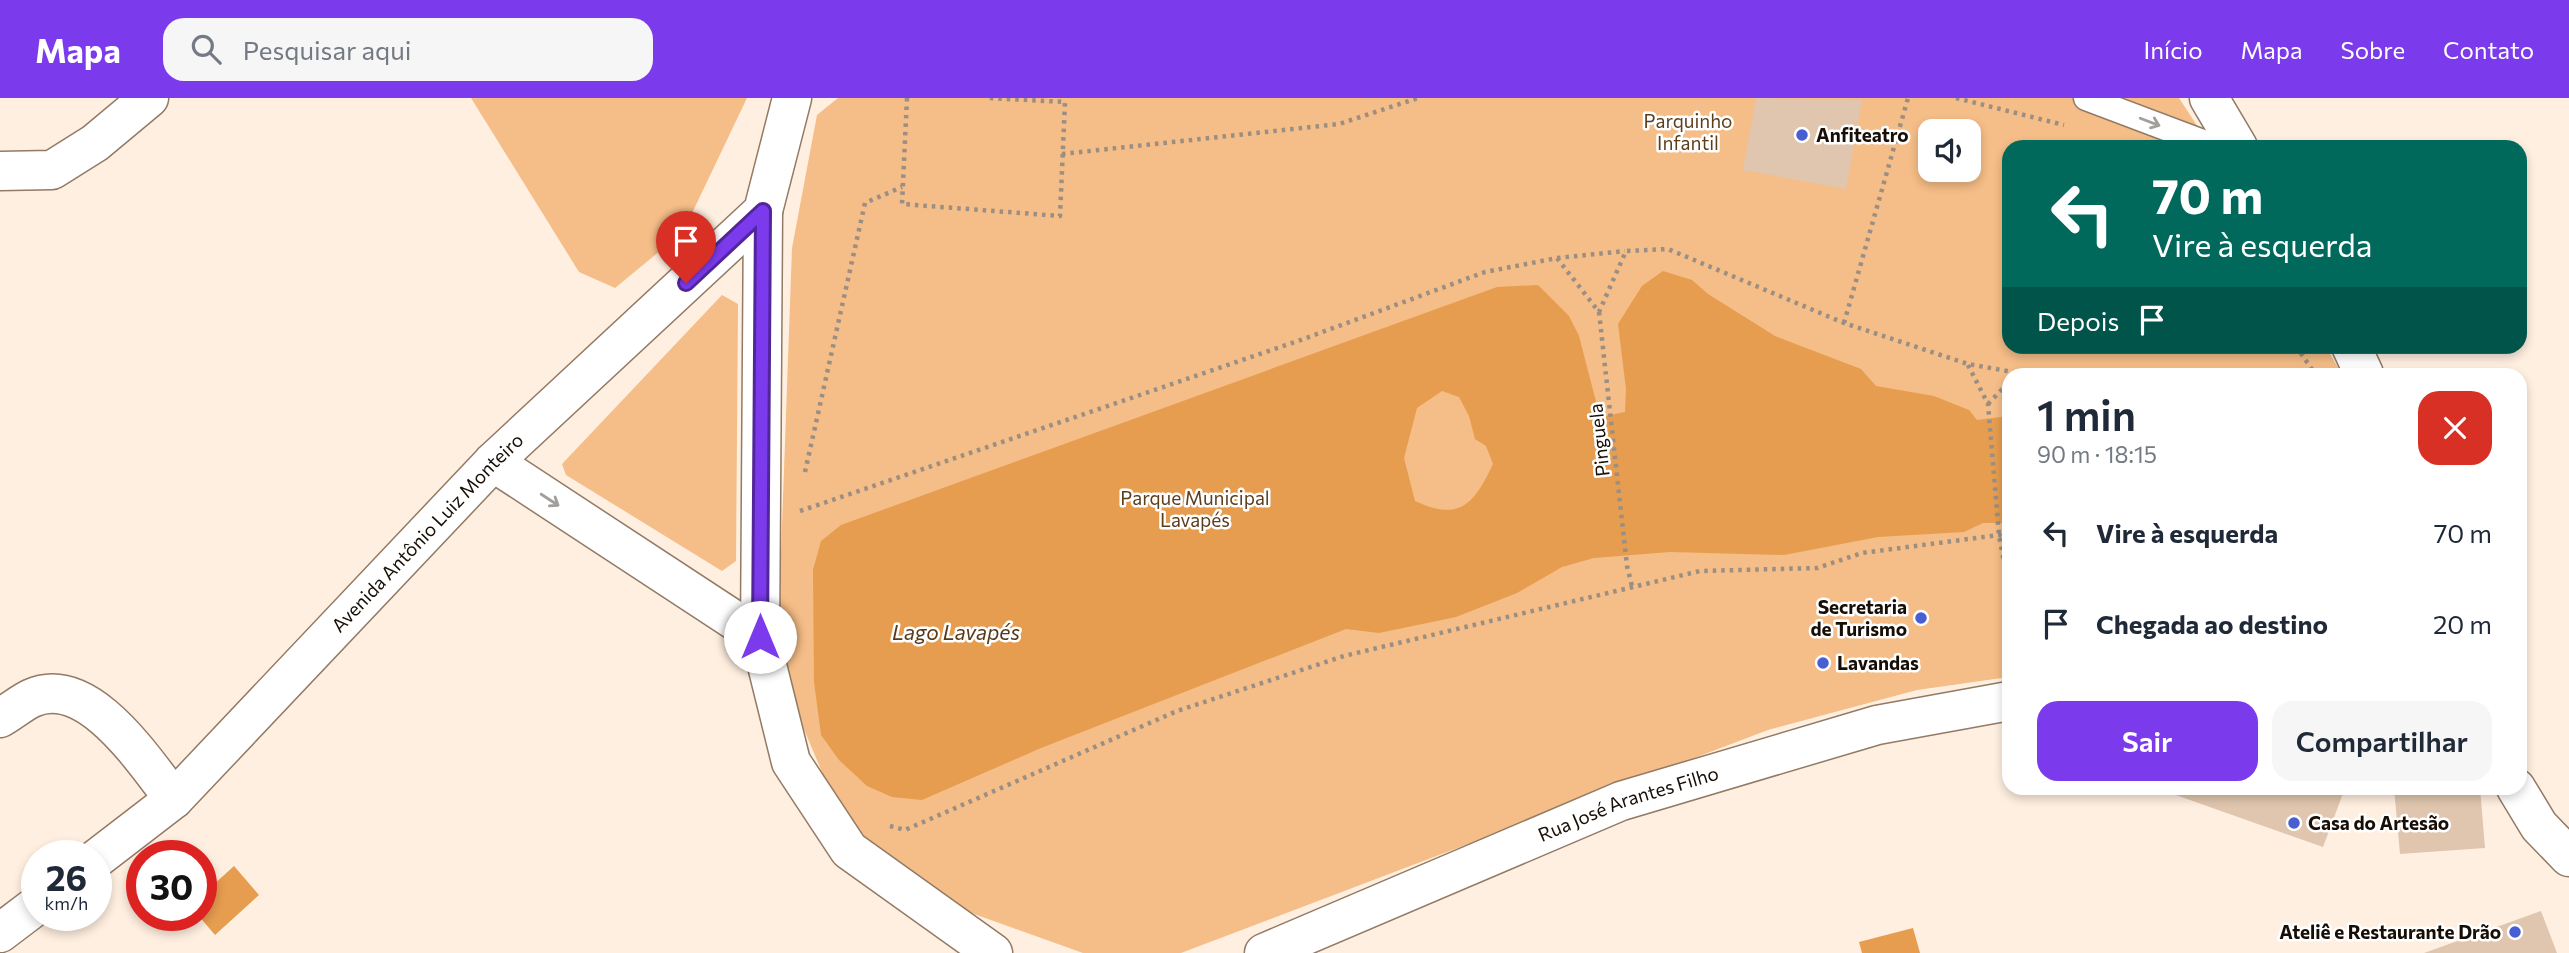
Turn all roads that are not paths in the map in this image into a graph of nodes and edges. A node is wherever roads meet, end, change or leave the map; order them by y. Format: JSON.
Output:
{"nodes":[{"id":1,"x":149,"y":98,"type":"edge"},
{"id":2,"x":792,"y":98,"type":"edge"},
{"id":3,"x":2086,"y":98,"type":"edge"},
{"id":4,"x":2209,"y":98,"type":"edge"},
{"id":5,"x":2197,"y":140,"type":"edge"},
{"id":6,"x":2234,"y":140,"type":"edge"},
{"id":7,"x":0,"y":171,"type":"edge"},
{"id":8,"x":763,"y":211,"type":"junction"},
{"id":9,"x":493,"y":462,"type":"junction"},
{"id":10,"x":760,"y":637,"type":"junction"},
{"id":11,"x":2002,"y":702,"type":"edge"},
{"id":12,"x":0,"y":718,"type":"edge"},
{"id":13,"x":2520,"y":795,"type":"edge"},
{"id":14,"x":174,"y":799,"type":"junction"},
{"id":15,"x":112,"y":847,"type":"edge"},
{"id":16,"x":2569,"y":856,"type":"edge"},
{"id":17,"x":21,"y":917,"type":"edge"},
{"id":18,"x":0,"y":933,"type":"edge"},
{"id":19,"x":993,"y":953,"type":"edge"},
{"id":20,"x":1264,"y":953,"type":"edge"}],
"edges":[{"from":1,"to":7,"type":"street"},
{"from":2,"to":8,"type":"street"},
{"from":3,"to":5,"type":"lane","one_way":true},
{"from":4,"to":6,"type":"street"},
{"from":8,"to":9,"type":"street","name":"Avenida Antônio Luiz Monteiro"},
{"from":8,"to":10,"type":"street"},
{"from":9,"to":10,"type":"street","one_way":true},
{"from":9,"to":14,"type":"street","name":"Avenida Antônio Luiz Monteiro"},
{"from":10,"to":19,"type":"street"},
{"from":11,"to":20,"type":"street","name":"Rua José Arantes Filho"},
{"from":12,"to":14,"type":"street"},
{"from":13,"to":16,"type":"street"},
{"from":14,"to":15,"type":"street","name":"Avenida Antônio Luiz Monteiro"},
{"from":17,"to":18,"type":"street"}]}
